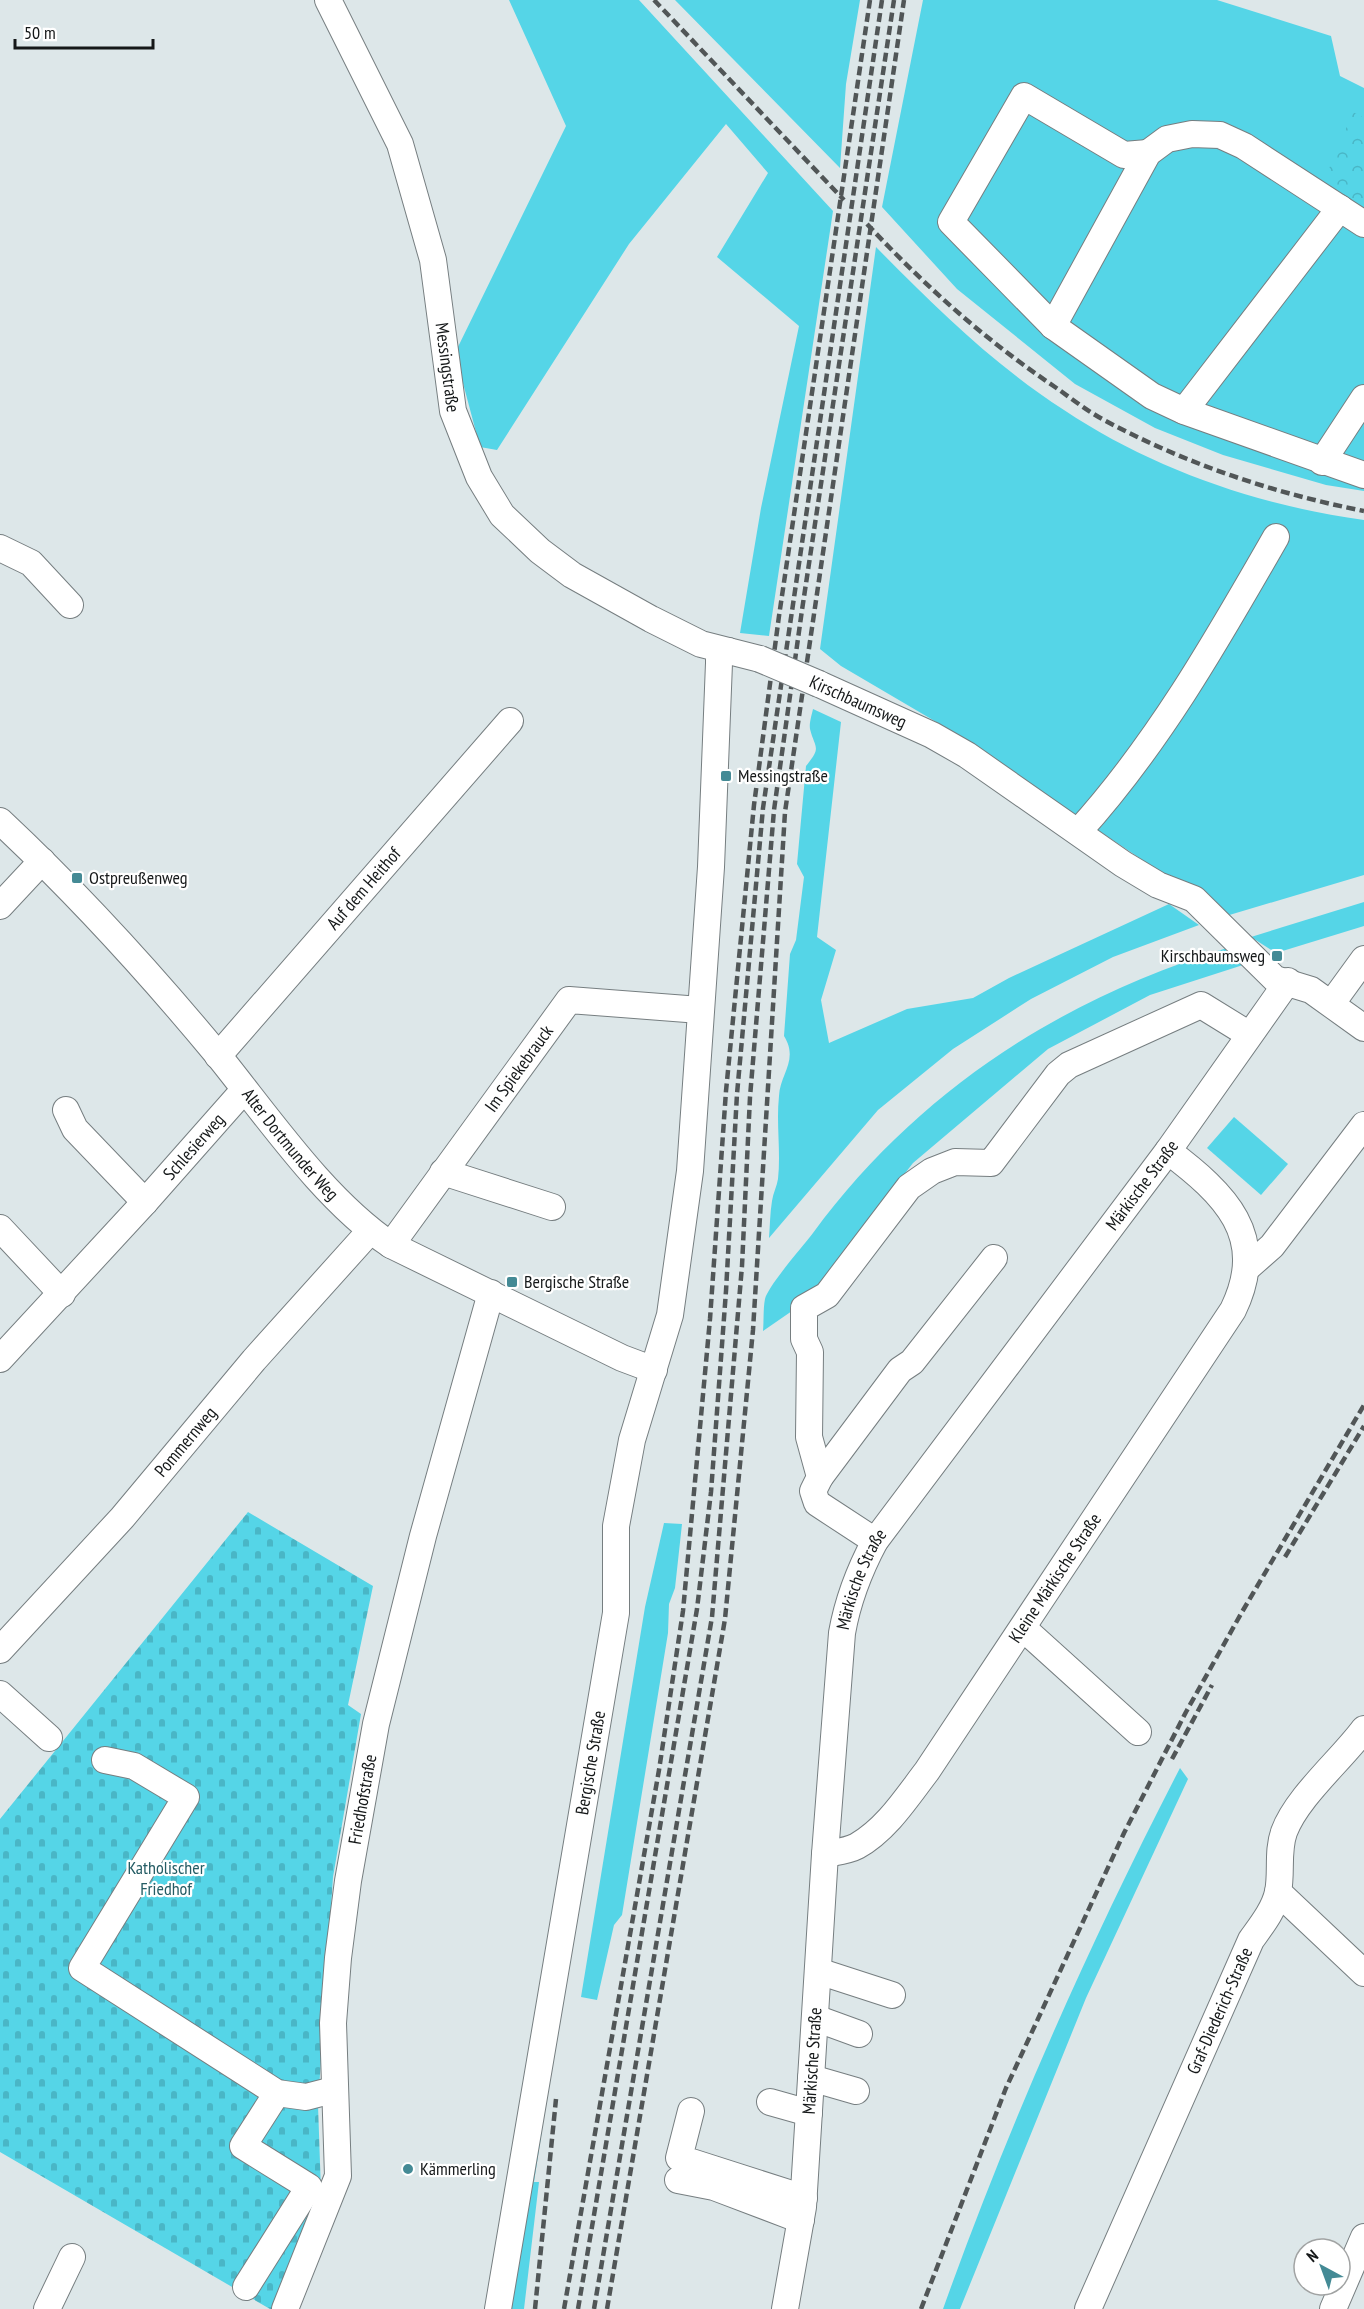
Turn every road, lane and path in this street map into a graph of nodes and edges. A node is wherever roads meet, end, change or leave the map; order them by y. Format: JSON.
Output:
{"nodes":[{"id":1,"x":328,"y":0,"type":"edge"},
{"id":2,"x":1148,"y":153,"type":"junction"},
{"id":3,"x":1340,"y":208,"type":"junction"},
{"id":4,"x":1364,"y":224,"type":"edge"},
{"id":5,"x":1053,"y":326,"type":"junction"},
{"id":6,"x":1364,"y":398,"type":"edge"},
{"id":7,"x":1184,"y":411,"type":"junction"},
{"id":8,"x":1322,"y":462,"type":"junction"},
{"id":9,"x":1364,"y":475,"type":"edge"},
{"id":10,"x":1276,"y":537,"type":"dead end"},
{"id":11,"x":0,"y":548,"type":"edge"},
{"id":12,"x":70,"y":604,"type":"dead end"},
{"id":13,"x":728,"y":651,"type":"junction"},
{"id":14,"x":510,"y":721,"type":"dead end"},
{"id":15,"x":0,"y":821,"type":"edge"},
{"id":16,"x":1078,"y":832,"type":"junction"},
{"id":17,"x":42,"y":861,"type":"junction"},
{"id":18,"x":0,"y":906,"type":"edge"},
{"id":19,"x":1364,"y":959,"type":"edge"},
{"id":20,"x":1288,"y":981,"type":"junction"},
{"id":21,"x":1332,"y":1003,"type":"junction"},
{"id":22,"x":700,"y":1010,"type":"junction"},
{"id":23,"x":1364,"y":1028,"type":"edge"},
{"id":24,"x":1248,"y":1034,"type":"junction"},
{"id":25,"x":218,"y":1056,"type":"junction"},
{"id":26,"x":244,"y":1090,"type":"junction"},
{"id":27,"x":66,"y":1110,"type":"dead end"},
{"id":28,"x":1364,"y":1125,"type":"edge"},
{"id":29,"x":1168,"y":1151,"type":"junction"},
{"id":30,"x":443,"y":1172,"type":"junction"},
{"id":31,"x":145,"y":1202,"type":"junction"},
{"id":32,"x":552,"y":1207,"type":"dead end"},
{"id":33,"x":0,"y":1228,"type":"edge"},
{"id":34,"x":370,"y":1231,"type":"junction"},
{"id":35,"x":391,"y":1245,"type":"junction"},
{"id":36,"x":994,"y":1258,"type":"dead end"},
{"id":37,"x":1247,"y":1268,"type":"junction"},
{"id":38,"x":491,"y":1293,"type":"junction"},
{"id":39,"x":62,"y":1294,"type":"junction"},
{"id":40,"x":0,"y":1359,"type":"edge"},
{"id":41,"x":654,"y":1370,"type":"junction"},
{"id":42,"x":819,"y":1477,"type":"junction"},
{"id":43,"x":875,"y":1540,"type":"junction"},
{"id":44,"x":1024,"y":1629,"type":"junction"},
{"id":45,"x":0,"y":1650,"type":"edge"},
{"id":46,"x":0,"y":1694,"type":"edge"},
{"id":47,"x":1364,"y":1729,"type":"edge"},
{"id":48,"x":1138,"y":1732,"type":"dead end"},
{"id":49,"x":49,"y":1738,"type":"dead end"},
{"id":50,"x":105,"y":1760,"type":"dead end"},
{"id":51,"x":825,"y":1854,"type":"junction"},
{"id":52,"x":1278,"y":1892,"type":"junction"},
{"id":53,"x":818,"y":1971,"type":"junction"},
{"id":54,"x":1364,"y":1973,"type":"edge"},
{"id":55,"x":892,"y":1995,"type":"dead end"},
{"id":56,"x":815,"y":2018,"type":"junction"},
{"id":57,"x":859,"y":2034,"type":"dead end"},
{"id":58,"x":811,"y":2078,"type":"junction"},
{"id":59,"x":333,"y":2090,"type":"junction"},
{"id":60,"x":856,"y":2091,"type":"dead end"},
{"id":61,"x":277,"y":2093,"type":"junction"},
{"id":62,"x":770,"y":2102,"type":"dead end"},
{"id":63,"x":691,"y":2111,"type":"dead end"},
{"id":64,"x":809,"y":2113,"type":"junction"},
{"id":65,"x":678,"y":2180,"type":"dead end"},
{"id":66,"x":802,"y":2209,"type":"junction"},
{"id":67,"x":1364,"y":2237,"type":"edge"},
{"id":68,"x":72,"y":2257,"type":"dead end"},
{"id":69,"x":246,"y":2287,"type":"dead end"},
{"id":70,"x":47,"y":2309,"type":"edge"},
{"id":71,"x":285,"y":2309,"type":"edge"},
{"id":72,"x":498,"y":2309,"type":"edge"},
{"id":73,"x":785,"y":2309,"type":"edge"},
{"id":74,"x":1088,"y":2309,"type":"edge"},
{"id":75,"x":1333,"y":2309,"type":"edge"}],
"edges":[{"from":1,"to":13,"type":"street","name":"Messingstraße"},
{"from":2,"to":3,"type":"street"},
{"from":2,"to":5,"type":"street"},
{"from":2,"to":5,"type":"street"},
{"from":3,"to":4,"type":"street"},
{"from":3,"to":7,"type":"street"},
{"from":5,"to":7,"type":"street"},
{"from":6,"to":8,"type":"street"},
{"from":7,"to":8,"type":"street"},
{"from":8,"to":9,"type":"street"},
{"from":10,"to":16,"type":"street"},
{"from":11,"to":12,"type":"street"},
{"from":13,"to":16,"type":"street","name":"Kirschbaumsweg","bridge":true},
{"from":13,"to":22,"type":"street","name":"Bergische Straße"},
{"from":14,"to":25,"type":"street","name":"Auf dem Heithof"},
{"from":15,"to":17,"type":"street","name":"Alter Dortmunder Weg"},
{"from":16,"to":20,"type":"street","name":"Kirschbaumsweg"},
{"from":17,"to":18,"type":"street"},
{"from":17,"to":25,"type":"street","name":"Alter Dortmunder Weg"},
{"from":19,"to":21,"type":"street"},
{"from":20,"to":21,"type":"street","name":"Kirschbaumsweg"},
{"from":20,"to":24,"type":"street","name":"Märkische Straße"},
{"from":21,"to":23,"type":"street","name":"Kirschbaumsweg"},
{"from":22,"to":30,"type":"street","name":"Im Spiekebrauck"},
{"from":22,"to":41,"type":"street","name":"Bergische Straße"},
{"from":24,"to":29,"type":"street","name":"Märkische Straße"},
{"from":24,"to":42,"type":"street"},
{"from":25,"to":26,"type":"street","name":"Alter Dortmunder Weg"},
{"from":26,"to":31,"type":"street","name":"Schlesierweg"},
{"from":26,"to":34,"type":"street","name":"Alter Dortmunder Weg"},
{"from":27,"to":31,"type":"street"},
{"from":28,"to":37,"type":"street"},
{"from":29,"to":37,"type":"street","name":"Kleine Märkische Straße"},
{"from":29,"to":43,"type":"street","name":"Märkische Straße"},
{"from":30,"to":32,"type":"street"},
{"from":30,"to":35,"type":"street","name":"Im Spiekebrauck"},
{"from":31,"to":39,"type":"street","name":"Schlesierweg"},
{"from":33,"to":39,"type":"street"},
{"from":34,"to":35,"type":"street","name":"Alter Dortmunder Weg"},
{"from":34,"to":45,"type":"street","name":"Pommernweg"},
{"from":35,"to":38,"type":"street","name":"Alter Dortmunder Weg"},
{"from":36,"to":42,"type":"street"},
{"from":37,"to":44,"type":"street","name":"Kleine Märkische Straße"},
{"from":38,"to":41,"type":"street","name":"Alter Dortmunder Weg"},
{"from":38,"to":59,"type":"street","name":"Friedhofstraße"},
{"from":39,"to":40,"type":"street","name":"Schlesierweg"},
{"from":41,"to":72,"type":"street","name":"Bergische Straße"},
{"from":42,"to":43,"type":"street"},
{"from":43,"to":51,"type":"street","name":"Märkische Straße"},
{"from":44,"to":48,"type":"street"},
{"from":44,"to":51,"type":"street","name":"Kleine Märkische Straße"},
{"from":46,"to":49,"type":"street"},
{"from":47,"to":52,"type":"street","name":"Graf-Diederich-Straße"},
{"from":50,"to":61,"type":"street"},
{"from":51,"to":53,"type":"street","name":"Märkische Straße"},
{"from":52,"to":54,"type":"street"},
{"from":52,"to":74,"type":"street","name":"Graf-Diederich-Straße"},
{"from":53,"to":55,"type":"street"},
{"from":53,"to":56,"type":"street","name":"Märkische Straße"},
{"from":56,"to":57,"type":"street"},
{"from":56,"to":58,"type":"street","name":"Märkische Straße"},
{"from":58,"to":60,"type":"street"},
{"from":58,"to":64,"type":"street","name":"Märkische Straße"},
{"from":59,"to":61,"type":"street"},
{"from":59,"to":71,"type":"street","name":"Friedhofstraße"},
{"from":61,"to":69,"type":"street"},
{"from":62,"to":64,"type":"street"},
{"from":63,"to":66,"type":"street"},
{"from":64,"to":66,"type":"street","name":"Märkische Straße"},
{"from":65,"to":66,"type":"street"},
{"from":66,"to":73,"type":"street","name":"Märkische Straße"},
{"from":67,"to":75,"type":"street"},
{"from":68,"to":70,"type":"street"}]}
